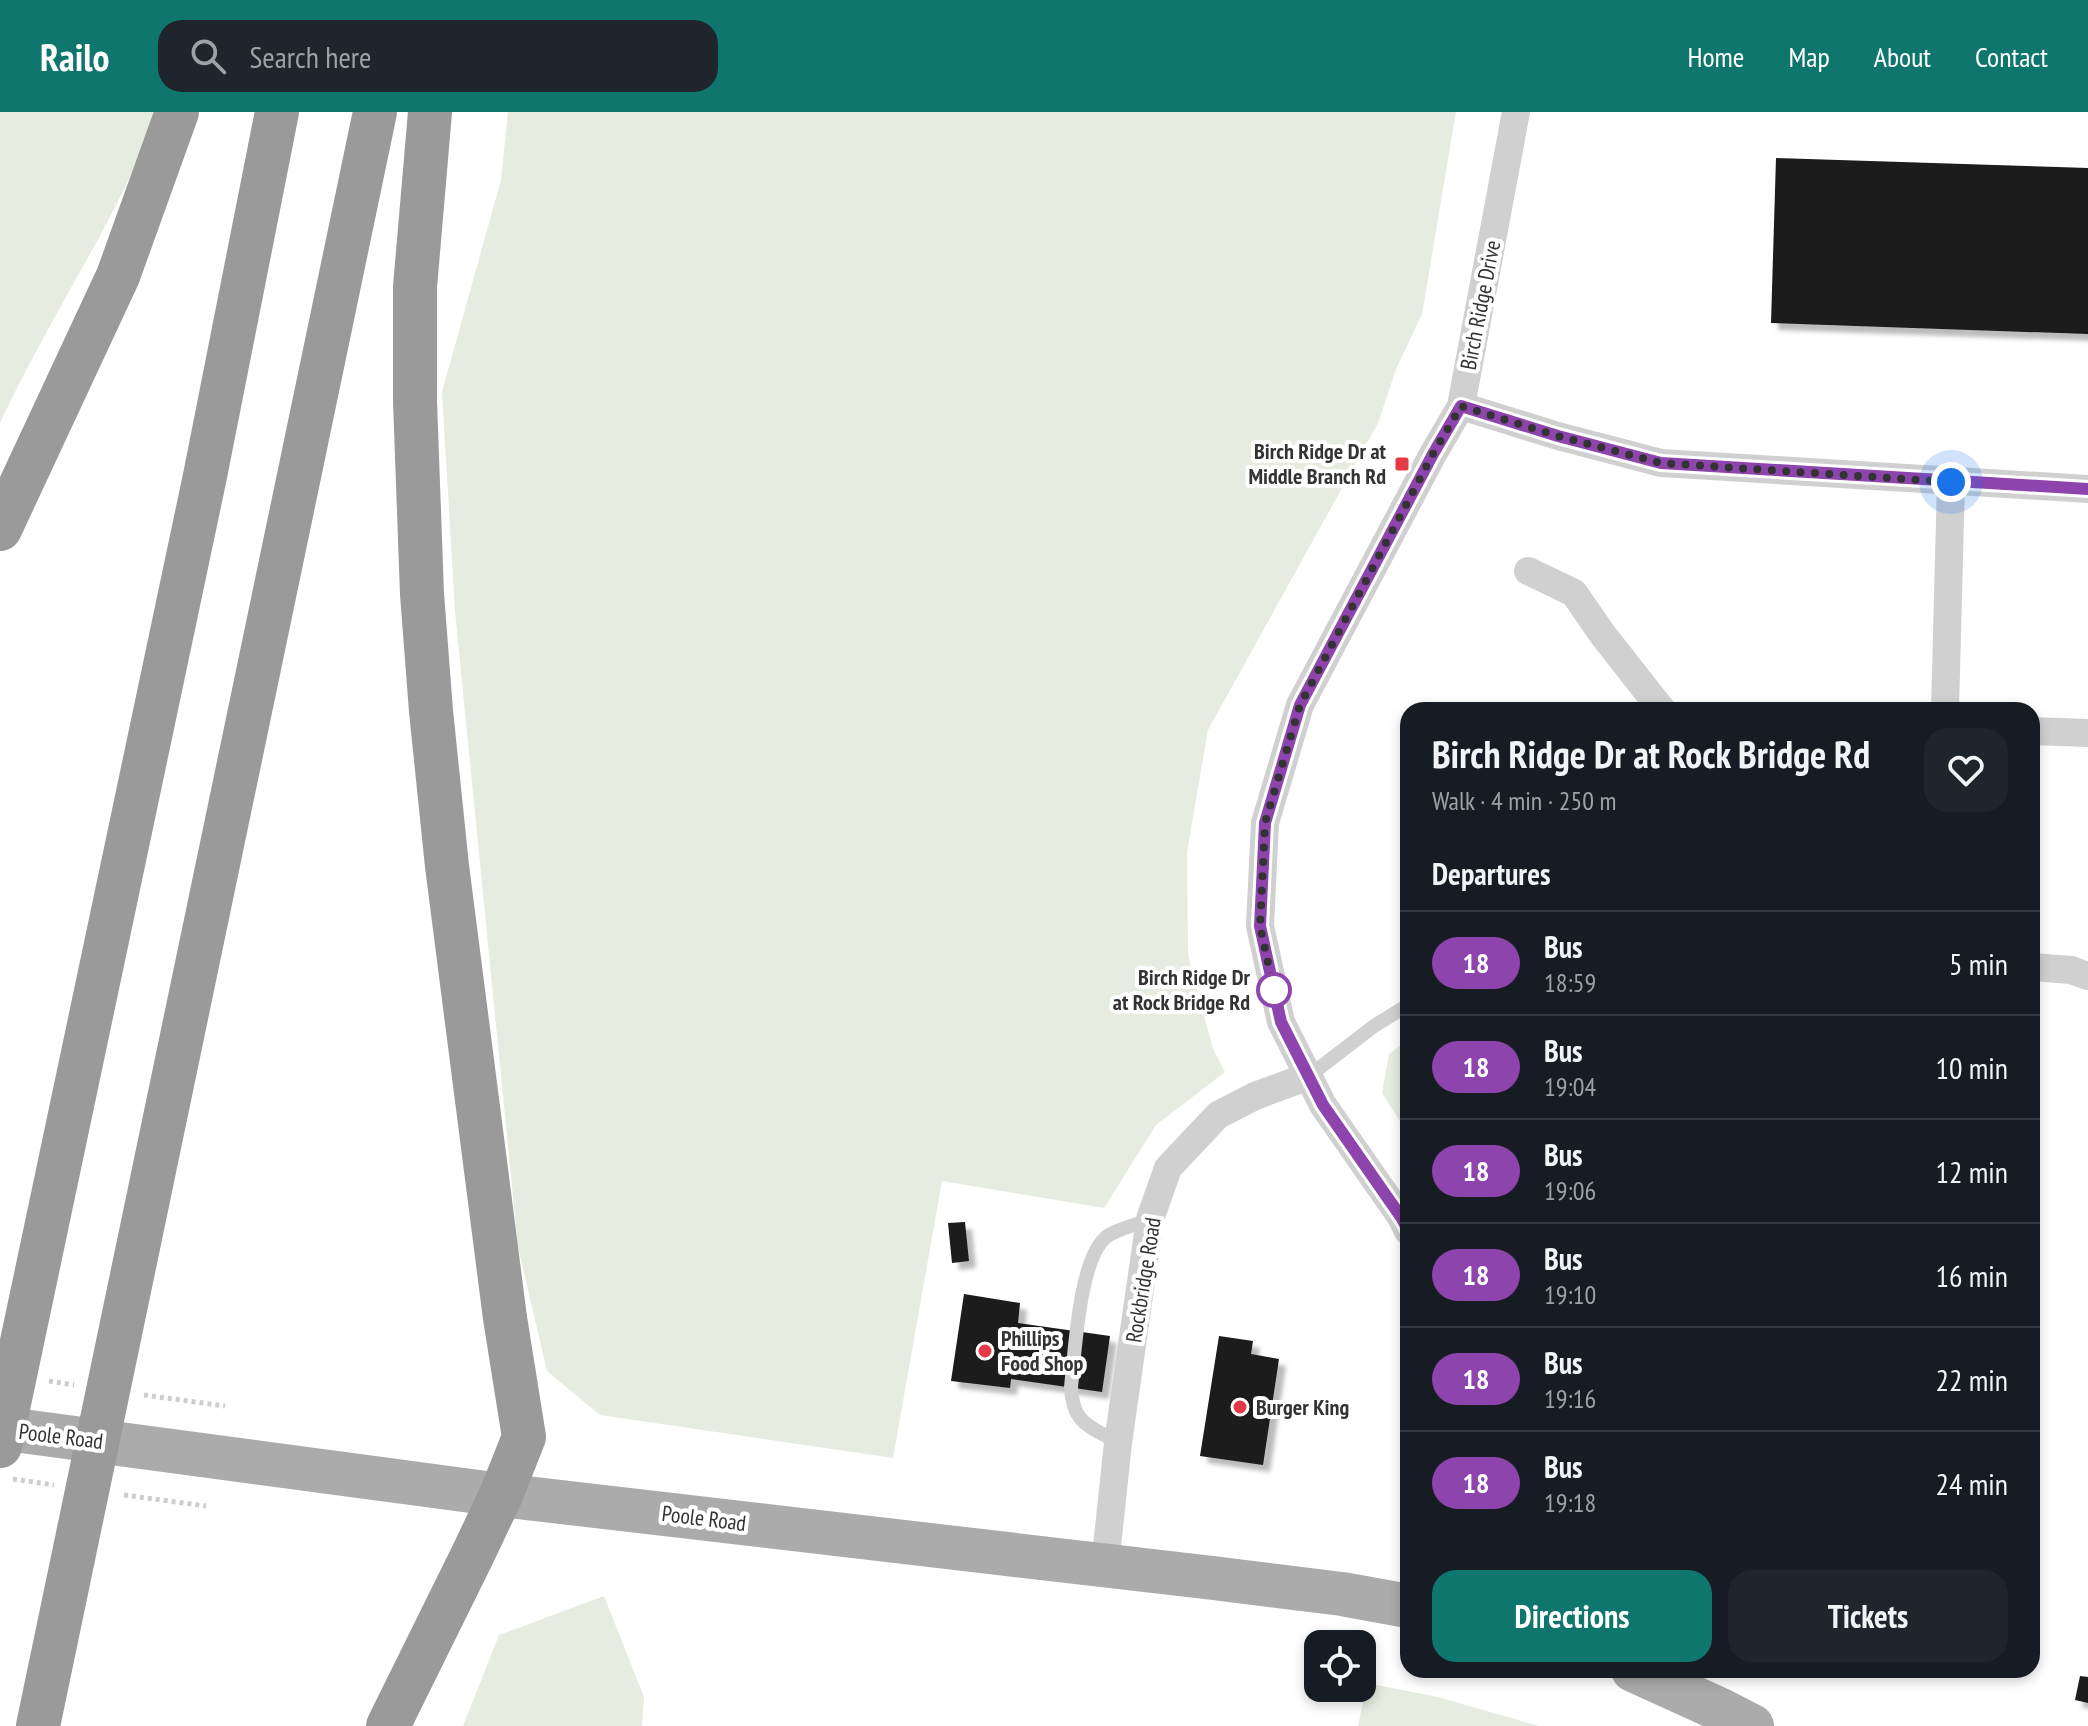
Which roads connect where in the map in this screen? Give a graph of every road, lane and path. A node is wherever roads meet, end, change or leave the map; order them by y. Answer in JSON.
{"nodes":[{"id":1,"x":177,"y":112,"type":"edge"},
{"id":2,"x":277,"y":112,"type":"edge"},
{"id":3,"x":375,"y":112,"type":"edge"},
{"id":4,"x":430,"y":112,"type":"edge"},
{"id":5,"x":1516,"y":112,"type":"edge"},
{"id":6,"x":1461,"y":406,"type":"junction"},
{"id":7,"x":1951,"y":482,"type":"junction"},
{"id":8,"x":2088,"y":489,"type":"edge"},
{"id":9,"x":0,"y":529,"type":"edge"},
{"id":10,"x":1528,"y":571,"type":"dead end"},
{"id":11,"x":1656,"y":702,"type":"edge"},
{"id":12,"x":1945,"y":702,"type":"edge"},
{"id":13,"x":2040,"y":731,"type":"edge"},
{"id":14,"x":2088,"y":733,"type":"edge"},
{"id":15,"x":2040,"y":968,"type":"edge"},
{"id":16,"x":2088,"y":976,"type":"edge"},
{"id":17,"x":1400,"y":1010,"type":"edge"},
{"id":18,"x":1309,"y":1076,"type":"junction"},
{"id":19,"x":1400,"y":1216,"type":"edge"},
{"id":20,"x":1150,"y":1219,"type":"junction"},
{"id":21,"x":0,"y":1428,"type":"edge"},
{"id":22,"x":1118,"y":1443,"type":"junction"},
{"id":23,"x":0,"y":1446,"type":"edge"},
{"id":24,"x":501,"y":1495,"type":"junction"},
{"id":25,"x":1105,"y":1565,"type":"junction"},
{"id":26,"x":1400,"y":1605,"type":"edge"},
{"id":27,"x":1651,"y":1678,"type":"edge"},
{"id":28,"x":38,"y":1726,"type":"edge"},
{"id":29,"x":388,"y":1726,"type":"edge"},
{"id":30,"x":1752,"y":1726,"type":"edge"}],
"edges":[{"from":1,"to":9,"type":"highway"},
{"from":2,"to":23,"type":"highway"},
{"from":3,"to":28,"type":"highway"},
{"from":4,"to":24,"type":"highway"},
{"from":5,"to":6,"type":"street","name":"Birch Ridge Drive"},
{"from":6,"to":7,"type":"street"},
{"from":6,"to":18,"type":"street","name":"Birch Ridge Drive"},
{"from":7,"to":8,"type":"street"},
{"from":7,"to":12,"type":"street"},
{"from":10,"to":11,"type":"street"},
{"from":13,"to":14,"type":"street"},
{"from":15,"to":16,"type":"street"},
{"from":17,"to":18,"type":"lane"},
{"from":18,"to":19,"type":"street","name":"Birch Ridge Drive"},
{"from":18,"to":20,"type":"street","name":"Rockbridge Road"},
{"from":20,"to":22,"type":"street","name":"Rockbridge Road"},
{"from":20,"to":22,"type":"lane"},
{"from":21,"to":24,"type":"main road","name":"Poole Road"},
{"from":22,"to":25,"type":"street","name":"Rockbridge Road"},
{"from":24,"to":25,"type":"main road","name":"Poole Road"},
{"from":24,"to":29,"type":"highway"},
{"from":25,"to":26,"type":"main road","name":"Poole Road"},
{"from":27,"to":30,"type":"main road"}]}
